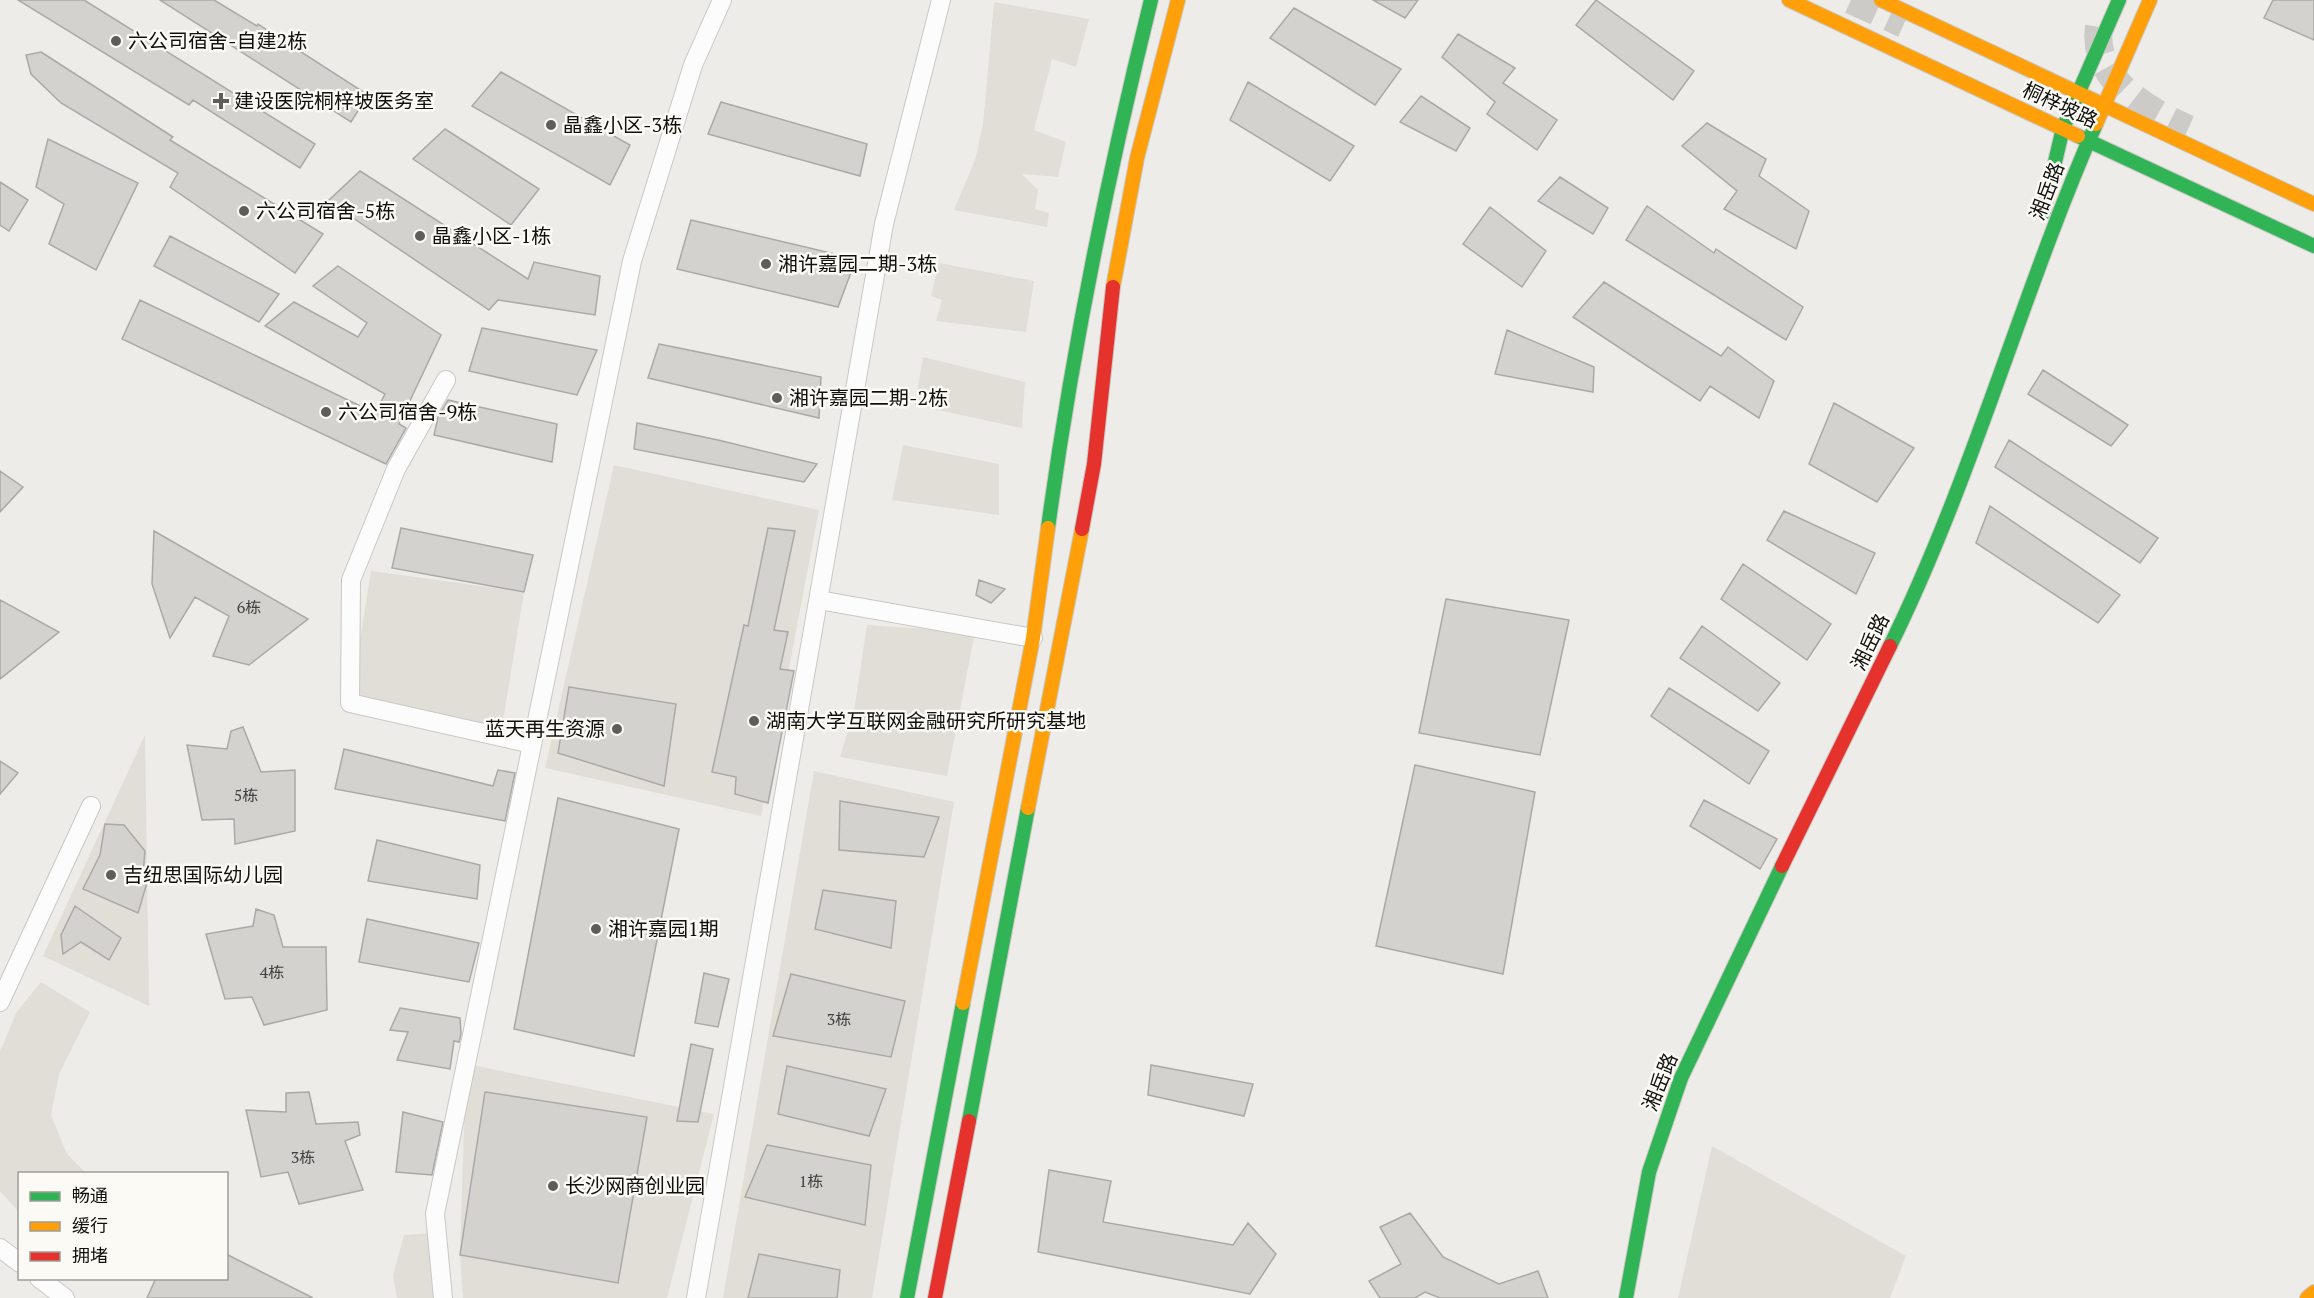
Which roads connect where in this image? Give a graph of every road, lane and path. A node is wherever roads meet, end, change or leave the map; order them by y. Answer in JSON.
{"nodes":[{"id":1,"x":722,"y":0,"type":"edge"},
{"id":2,"x":941,"y":0,"type":"edge"},
{"id":3,"x":1151,"y":0,"type":"edge"},
{"id":4,"x":1178,"y":0,"type":"edge"},
{"id":5,"x":1789,"y":0,"type":"edge"},
{"id":6,"x":1881,"y":0,"type":"edge"},
{"id":7,"x":2119,"y":0,"type":"edge"},
{"id":8,"x":2150,"y":0,"type":"edge"},
{"id":9,"x":2076,"y":94,"type":"junction"},
{"id":10,"x":2104,"y":106,"type":"junction"},
{"id":11,"x":2063,"y":128,"type":"junction"},
{"id":12,"x":2088,"y":140,"type":"junction"},
{"id":13,"x":2314,"y":204,"type":"edge"},
{"id":14,"x":2314,"y":246,"type":"edge"},
{"id":15,"x":446,"y":380,"type":"dead end"},
{"id":16,"x":819,"y":600,"type":"junction"},
{"id":17,"x":1033,"y":638,"type":"junction"},
{"id":18,"x":532,"y":744,"type":"junction"},
{"id":19,"x":91,"y":806,"type":"dead end"},
{"id":20,"x":1738,"y":925,"type":"dead end"},
{"id":21,"x":0,"y":1002,"type":"edge"},
{"id":22,"x":1684,"y":1039,"type":"dead end"},
{"id":23,"x":1662,"y":1088,"type":"dead end"},
{"id":24,"x":1651,"y":1122,"type":"dead end"},
{"id":25,"x":1629,"y":1203,"type":"dead end"},
{"id":26,"x":1621,"y":1247,"type":"dead end"},
{"id":27,"x":0,"y":1248,"type":"edge"},
{"id":28,"x":18,"y":1262,"type":"edge"},
{"id":29,"x":42,"y":1280,"type":"edge"},
{"id":30,"x":2314,"y":1292,"type":"edge"},
{"id":31,"x":65,"y":1298,"type":"edge"},
{"id":32,"x":443,"y":1298,"type":"edge"},
{"id":33,"x":696,"y":1298,"type":"edge"},
{"id":34,"x":907,"y":1298,"type":"edge"},
{"id":35,"x":934,"y":1298,"type":"edge"},
{"id":36,"x":1613,"y":1298,"type":"edge"},
{"id":37,"x":1626,"y":1298,"type":"edge"},
{"id":38,"x":2307,"y":1298,"type":"edge"}],
"edges":[{"from":1,"to":18,"type":"street"},
{"from":2,"to":16,"type":"street"},
{"from":3,"to":17,"type":"main road"},
{"from":4,"to":35,"type":"main road"},
{"from":5,"to":11,"type":"main road","name":"桐梓坡路"},
{"from":6,"to":9,"type":"main road","name":"桐梓坡路"},
{"from":7,"to":9,"type":"main road","name":"湘岳路"},
{"from":8,"to":10,"type":"main road","name":"湘岳路"},
{"from":9,"to":10,"type":"main road","name":"桐梓坡路"},
{"from":9,"to":11,"type":"main road","name":"湘岳路"},
{"from":10,"to":12,"type":"main road","name":"湘岳路"},
{"from":10,"to":13,"type":"main road","name":"桐梓坡路"},
{"from":11,"to":12,"type":"main road","name":"桐梓坡路"},
{"from":11,"to":20,"type":"main road","name":"湘岳路"},
{"from":12,"to":14,"type":"main road","name":"桐梓坡路"},
{"from":12,"to":37,"type":"main road","name":"湘岳路"},
{"from":15,"to":18,"type":"street"},
{"from":16,"to":17,"type":"street"},
{"from":16,"to":33,"type":"street"},
{"from":17,"to":34,"type":"main road"},
{"from":18,"to":32,"type":"street"},
{"from":19,"to":21,"type":"street"},
{"from":22,"to":23,"type":"main road","name":"湘岳路"},
{"from":24,"to":25,"type":"main road","name":"湘岳路"},
{"from":26,"to":36,"type":"main road"},
{"from":27,"to":28,"type":"street"},
{"from":29,"to":31,"type":"street"},
{"from":30,"to":38,"type":"main road"}]}
